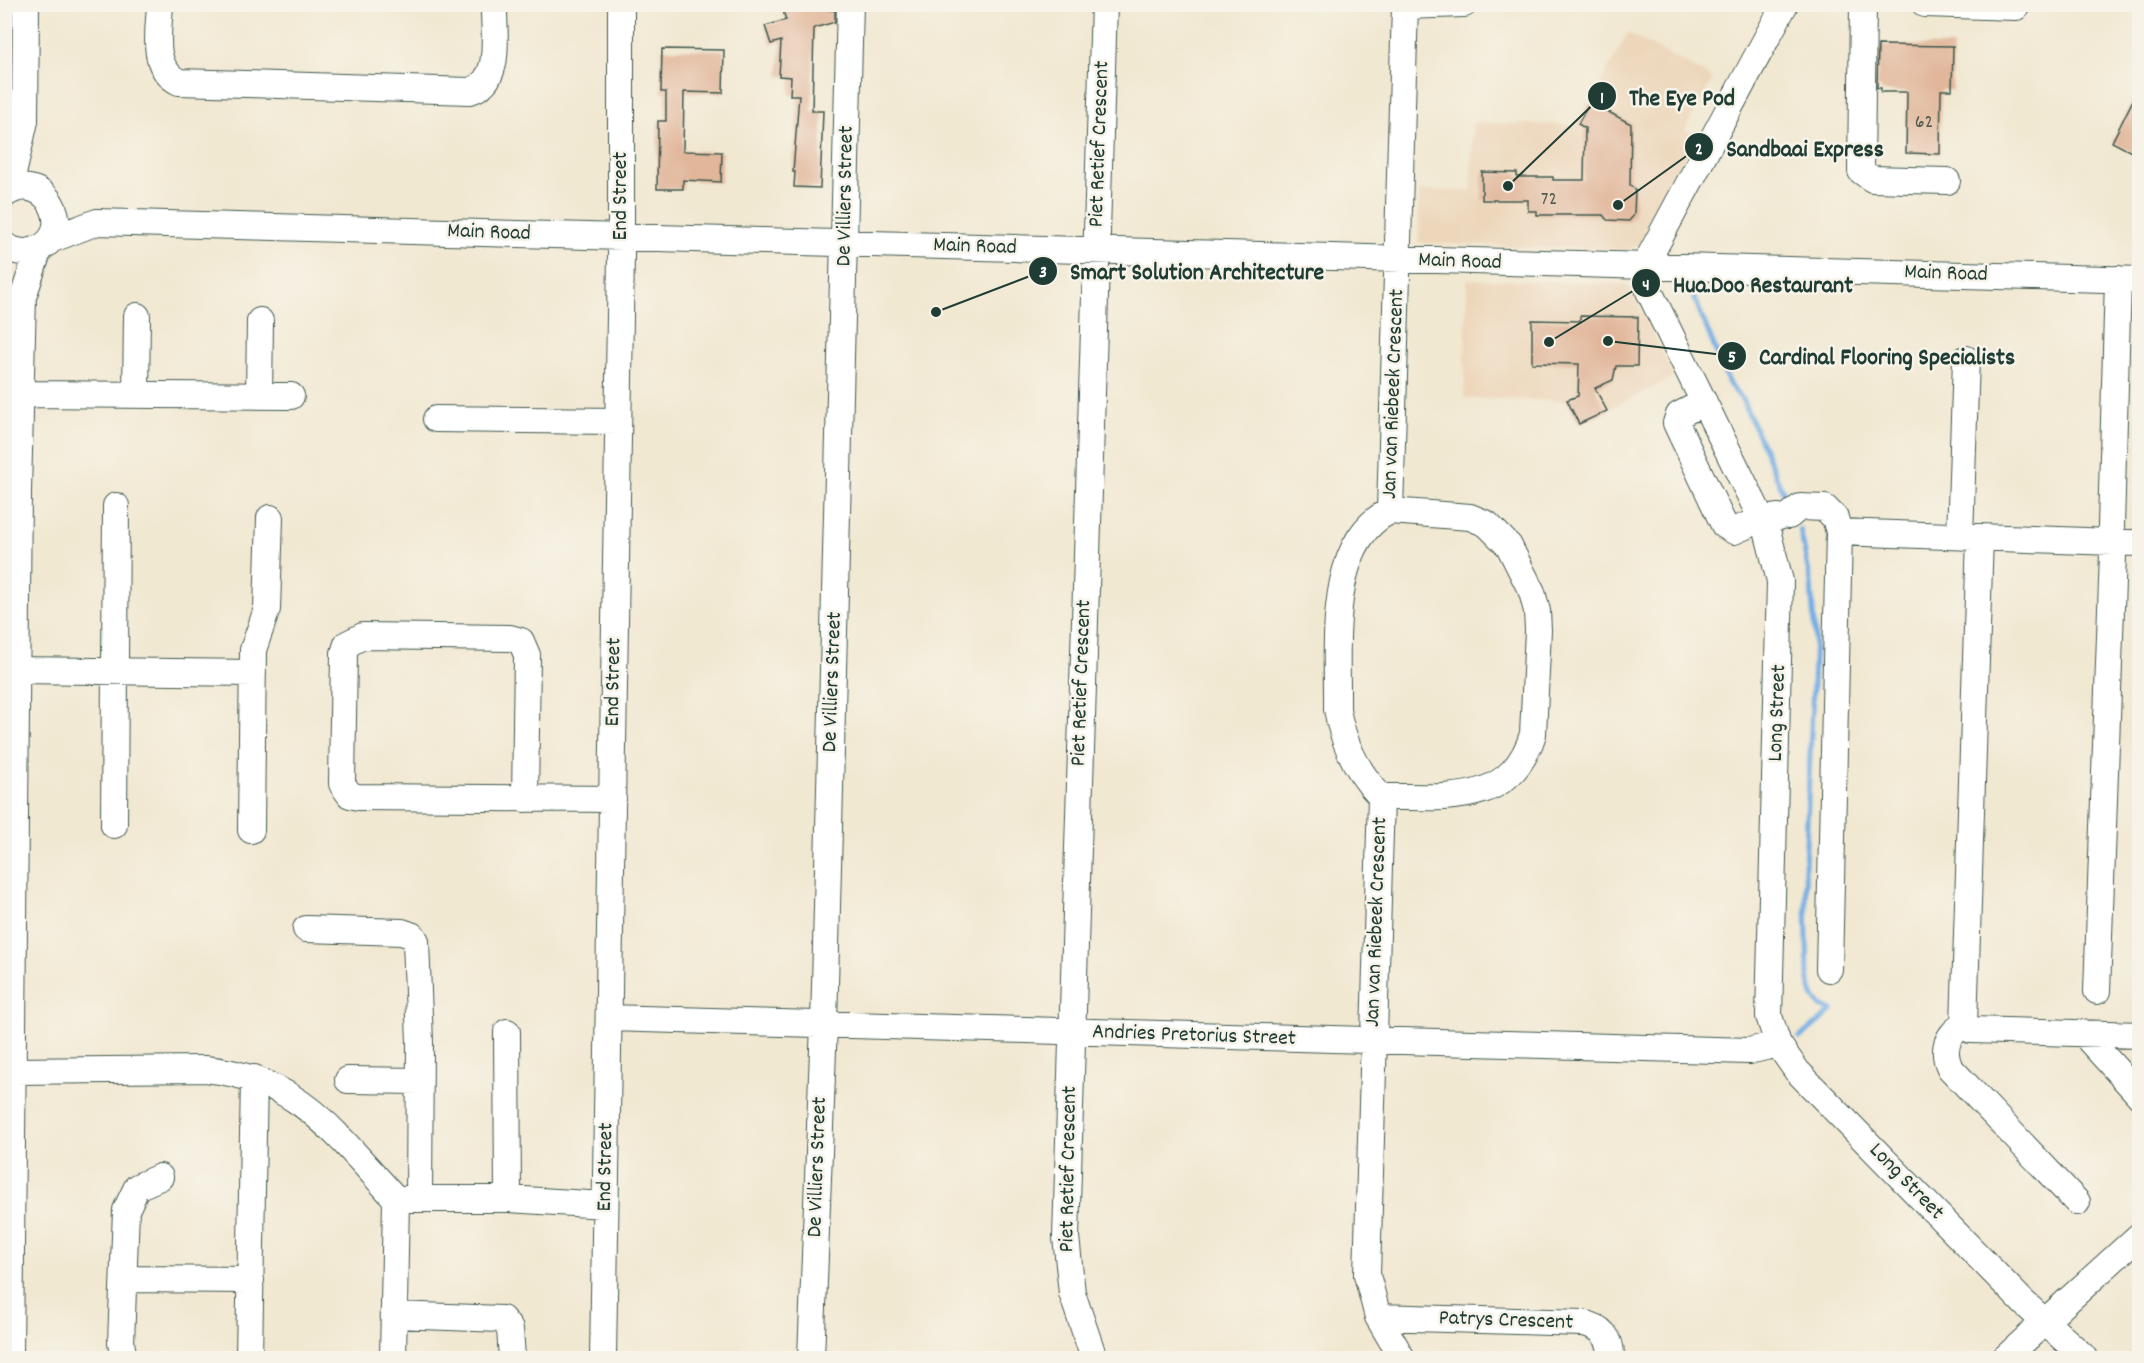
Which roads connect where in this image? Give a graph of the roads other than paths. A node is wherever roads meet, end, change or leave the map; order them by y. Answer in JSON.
{"nodes":[{"id":1,"x":26,"y":4,"type":"edge"},
{"id":2,"x":160,"y":4,"type":"edge"},
{"id":3,"x":494,"y":4,"type":"edge"},
{"id":4,"x":621,"y":4,"type":"edge"},
{"id":5,"x":850,"y":4,"type":"edge"},
{"id":6,"x":1104,"y":4,"type":"edge"},
{"id":7,"x":1464,"y":4,"type":"edge"},
{"id":8,"x":1785,"y":4,"type":"edge"},
{"id":9,"x":1863,"y":4,"type":"edge"},
{"id":10,"x":1925,"y":4,"type":"edge"},
{"id":11,"x":1404,"y":5,"type":"edge"},
{"id":12,"x":2016,"y":7,"type":"dead end"},
{"id":13,"x":25,"y":121,"type":"junction"},
{"id":14,"x":1947,"y":181,"type":"dead end"},
{"id":15,"x":7,"y":193,"type":"edge"},
{"id":16,"x":48,"y":199,"type":"junction"},
{"id":17,"x":97,"y":222,"type":"junction"},
{"id":18,"x":620,"y":236,"type":"junction"},
{"id":19,"x":845,"y":243,"type":"junction"},
{"id":20,"x":45,"y":244,"type":"junction"},
{"id":21,"x":5,"y":246,"type":"edge"},
{"id":22,"x":1096,"y":251,"type":"junction"},
{"id":23,"x":1398,"y":260,"type":"junction"},
{"id":24,"x":1644,"y":267,"type":"junction"},
{"id":25,"x":2129,"y":280,"type":"edge"},
{"id":26,"x":23,"y":297,"type":"junction"},
{"id":27,"x":137,"y":316,"type":"dead end"},
{"id":28,"x":260,"y":321,"type":"dead end"},
{"id":29,"x":1966,"y":359,"type":"dead end"},
{"id":30,"x":21,"y":394,"type":"junction"},
{"id":31,"x":136,"y":395,"type":"junction"},
{"id":32,"x":259,"y":396,"type":"junction"},
{"id":33,"x":291,"y":396,"type":"dead end"},
{"id":34,"x":1704,"y":402,"type":"junction"},
{"id":35,"x":436,"y":419,"type":"dead end"},
{"id":36,"x":618,"y":421,"type":"junction"},
{"id":37,"x":11,"y":491,"type":"edge"},
{"id":38,"x":116,"y":506,"type":"dead end"},
{"id":39,"x":1390,"y":511,"type":"junction"},
{"id":40,"x":270,"y":518,"type":"dead end"},
{"id":41,"x":1761,"y":519,"type":"junction"},
{"id":42,"x":1838,"y":528,"type":"junction"},
{"id":43,"x":1970,"y":536,"type":"junction"},
{"id":44,"x":2112,"y":542,"type":"junction"},
{"id":45,"x":2139,"y":543,"type":"edge"},
{"id":46,"x":17,"y":670,"type":"junction"},
{"id":47,"x":115,"y":671,"type":"junction"},
{"id":48,"x":253,"y":673,"type":"junction"},
{"id":49,"x":1381,"y":797,"type":"junction"},
{"id":50,"x":525,"y":799,"type":"junction"},
{"id":51,"x":613,"y":800,"type":"junction"},
{"id":52,"x":114,"y":825,"type":"dead end"},
{"id":53,"x":251,"y":830,"type":"dead end"},
{"id":54,"x":306,"y":929,"type":"dead end"},
{"id":55,"x":1829,"y":969,"type":"dead end"},
{"id":56,"x":2097,"y":991,"type":"dead end"},
{"id":57,"x":609,"y":1018,"type":"junction"},
{"id":58,"x":824,"y":1024,"type":"junction"},
{"id":59,"x":1964,"y":1025,"type":"junction"},
{"id":60,"x":507,"y":1032,"type":"dead end"},
{"id":61,"x":1072,"y":1032,"type":"junction"},
{"id":62,"x":2083,"y":1033,"type":"junction"},
{"id":63,"x":2139,"y":1035,"type":"edge"},
{"id":64,"x":1373,"y":1041,"type":"junction"},
{"id":65,"x":1778,"y":1044,"type":"junction"},
{"id":66,"x":13,"y":1071,"type":"junction"},
{"id":67,"x":254,"y":1078,"type":"junction"},
{"id":68,"x":348,"y":1080,"type":"dead end"},
{"id":69,"x":419,"y":1081,"type":"junction"},
{"id":70,"x":2139,"y":1096,"type":"edge"},
{"id":71,"x":160,"y":1177,"type":"dead end"},
{"id":72,"x":408,"y":1199,"type":"junction"},
{"id":73,"x":508,"y":1199,"type":"junction"},
{"id":74,"x":2077,"y":1202,"type":"dead end"},
{"id":75,"x":605,"y":1205,"type":"junction"},
{"id":76,"x":2139,"y":1235,"type":"edge"},
{"id":77,"x":124,"y":1279,"type":"junction"},
{"id":78,"x":251,"y":1280,"type":"junction"},
{"id":79,"x":394,"y":1315,"type":"junction"},
{"id":80,"x":1378,"y":1317,"type":"junction"},
{"id":81,"x":2045,"y":1322,"type":"junction"},
{"id":82,"x":8,"y":1331,"type":"edge"},
{"id":83,"x":2073,"y":1354,"type":"edge"},
{"id":84,"x":10,"y":1359,"type":"edge"},
{"id":85,"x":124,"y":1359,"type":"edge"},
{"id":86,"x":249,"y":1359,"type":"edge"},
{"id":87,"x":393,"y":1359,"type":"edge"},
{"id":88,"x":512,"y":1359,"type":"edge"},
{"id":89,"x":603,"y":1359,"type":"edge"},
{"id":90,"x":811,"y":1359,"type":"edge"},
{"id":91,"x":1094,"y":1359,"type":"edge"},
{"id":92,"x":1402,"y":1359,"type":"edge"},
{"id":93,"x":1611,"y":1359,"type":"edge"},
{"id":94,"x":2005,"y":1359,"type":"edge"}],
"edges":[{"from":1,"to":13,"type":"street"},
{"from":2,"to":3,"type":"street"},
{"from":4,"to":18,"type":"street","name":"End Street"},
{"from":5,"to":19,"type":"street","name":"De Villiers Street"},
{"from":6,"to":22,"type":"street","name":"Piet Retief Crescent"},
{"from":7,"to":11,"type":"street"},
{"from":8,"to":24,"type":"street"},
{"from":9,"to":14,"type":"street"},
{"from":10,"to":12,"type":"street"},
{"from":11,"to":23,"type":"street","name":"Jan van Riebeek Crescent"},
{"from":13,"to":15,"type":"street"},
{"from":13,"to":16,"type":"street"},
{"from":15,"to":16,"type":"street","name":"Main Road"},
{"from":16,"to":17,"type":"street","name":"Main Road"},
{"from":16,"to":20,"type":"street"},
{"from":17,"to":18,"type":"street","name":"Main Road"},
{"from":17,"to":20,"type":"street","name":"Main Road"},
{"from":18,"to":19,"type":"street","name":"Main Road"},
{"from":18,"to":36,"type":"street","name":"End Street"},
{"from":19,"to":22,"type":"street","name":"Main Road"},
{"from":19,"to":58,"type":"street","name":"De Villiers Street"},
{"from":20,"to":21,"type":"street"},
{"from":20,"to":26,"type":"street"},
{"from":21,"to":26,"type":"street"},
{"from":22,"to":23,"type":"street","name":"Main Road"},
{"from":22,"to":61,"type":"street","name":"Piet Retief Crescent"},
{"from":23,"to":24,"type":"street","name":"Main Road"},
{"from":23,"to":39,"type":"street","name":"Jan van Riebeek Crescent"},
{"from":24,"to":25,"type":"street","name":"Main Road"},
{"from":24,"to":34,"type":"street","name":"Long Street"},
{"from":25,"to":44,"type":"street"},
{"from":26,"to":30,"type":"street"},
{"from":27,"to":31,"type":"street"},
{"from":28,"to":32,"type":"street"},
{"from":29,"to":43,"type":"street"},
{"from":30,"to":31,"type":"street"},
{"from":30,"to":37,"type":"street"},
{"from":31,"to":32,"type":"street"},
{"from":32,"to":33,"type":"street"},
{"from":34,"to":41,"type":"street","name":"Long Street"},
{"from":34,"to":41,"type":"street"},
{"from":35,"to":36,"type":"street"},
{"from":36,"to":51,"type":"street","name":"End Street"},
{"from":37,"to":46,"type":"street"},
{"from":38,"to":47,"type":"street"},
{"from":39,"to":49,"type":"street","name":"Jan van Riebeek Crescent"},
{"from":39,"to":49,"type":"street"},
{"from":40,"to":48,"type":"street"},
{"from":41,"to":42,"type":"street"},
{"from":41,"to":65,"type":"street","name":"Long Street"},
{"from":42,"to":43,"type":"street"},
{"from":42,"to":55,"type":"street"},
{"from":43,"to":44,"type":"street"},
{"from":43,"to":59,"type":"street"},
{"from":44,"to":45,"type":"street"},
{"from":44,"to":56,"type":"street"},
{"from":46,"to":47,"type":"street"},
{"from":46,"to":66,"type":"street"},
{"from":47,"to":48,"type":"street"},
{"from":47,"to":52,"type":"street"},
{"from":48,"to":53,"type":"street"},
{"from":49,"to":64,"type":"street","name":"Jan van Riebeek Crescent"},
{"from":50,"to":50,"type":"street"},
{"from":50,"to":51,"type":"street"},
{"from":51,"to":57,"type":"street","name":"End Street"},
{"from":54,"to":69,"type":"street"},
{"from":57,"to":58,"type":"street","name":"Andries Pretorius Street"},
{"from":57,"to":75,"type":"street","name":"End Street"},
{"from":58,"to":61,"type":"street","name":"Andries Pretorius Street"},
{"from":58,"to":90,"type":"street","name":"De Villiers Street"},
{"from":59,"to":62,"type":"street"},
{"from":59,"to":74,"type":"street"},
{"from":60,"to":73,"type":"street"},
{"from":61,"to":64,"type":"street","name":"Andries Pretorius Street"},
{"from":61,"to":91,"type":"street","name":"Piet Retief Crescent"},
{"from":62,"to":63,"type":"street"},
{"from":62,"to":70,"type":"street"},
{"from":64,"to":65,"type":"street","name":"Andries Pretorius Street"},
{"from":64,"to":80,"type":"street","name":"Jan van Riebeek Crescent"},
{"from":65,"to":81,"type":"street","name":"Long Street"},
{"from":66,"to":67,"type":"street"},
{"from":66,"to":82,"type":"street"},
{"from":67,"to":72,"type":"street"},
{"from":67,"to":78,"type":"street"},
{"from":68,"to":69,"type":"street"},
{"from":69,"to":72,"type":"street"},
{"from":71,"to":77,"type":"street"},
{"from":72,"to":73,"type":"street"},
{"from":72,"to":79,"type":"street"},
{"from":73,"to":75,"type":"street"},
{"from":75,"to":89,"type":"street","name":"End Street"},
{"from":76,"to":81,"type":"street"},
{"from":77,"to":78,"type":"street"},
{"from":77,"to":85,"type":"street"},
{"from":78,"to":86,"type":"street"},
{"from":79,"to":87,"type":"street"},
{"from":79,"to":88,"type":"street"},
{"from":80,"to":92,"type":"street","name":"Jan van Riebeek Crescent"},
{"from":80,"to":93,"type":"street","name":"Patrys Crescent"},
{"from":81,"to":83,"type":"street","name":"Long Street"},
{"from":81,"to":94,"type":"street"},
{"from":82,"to":84,"type":"street"}]}
